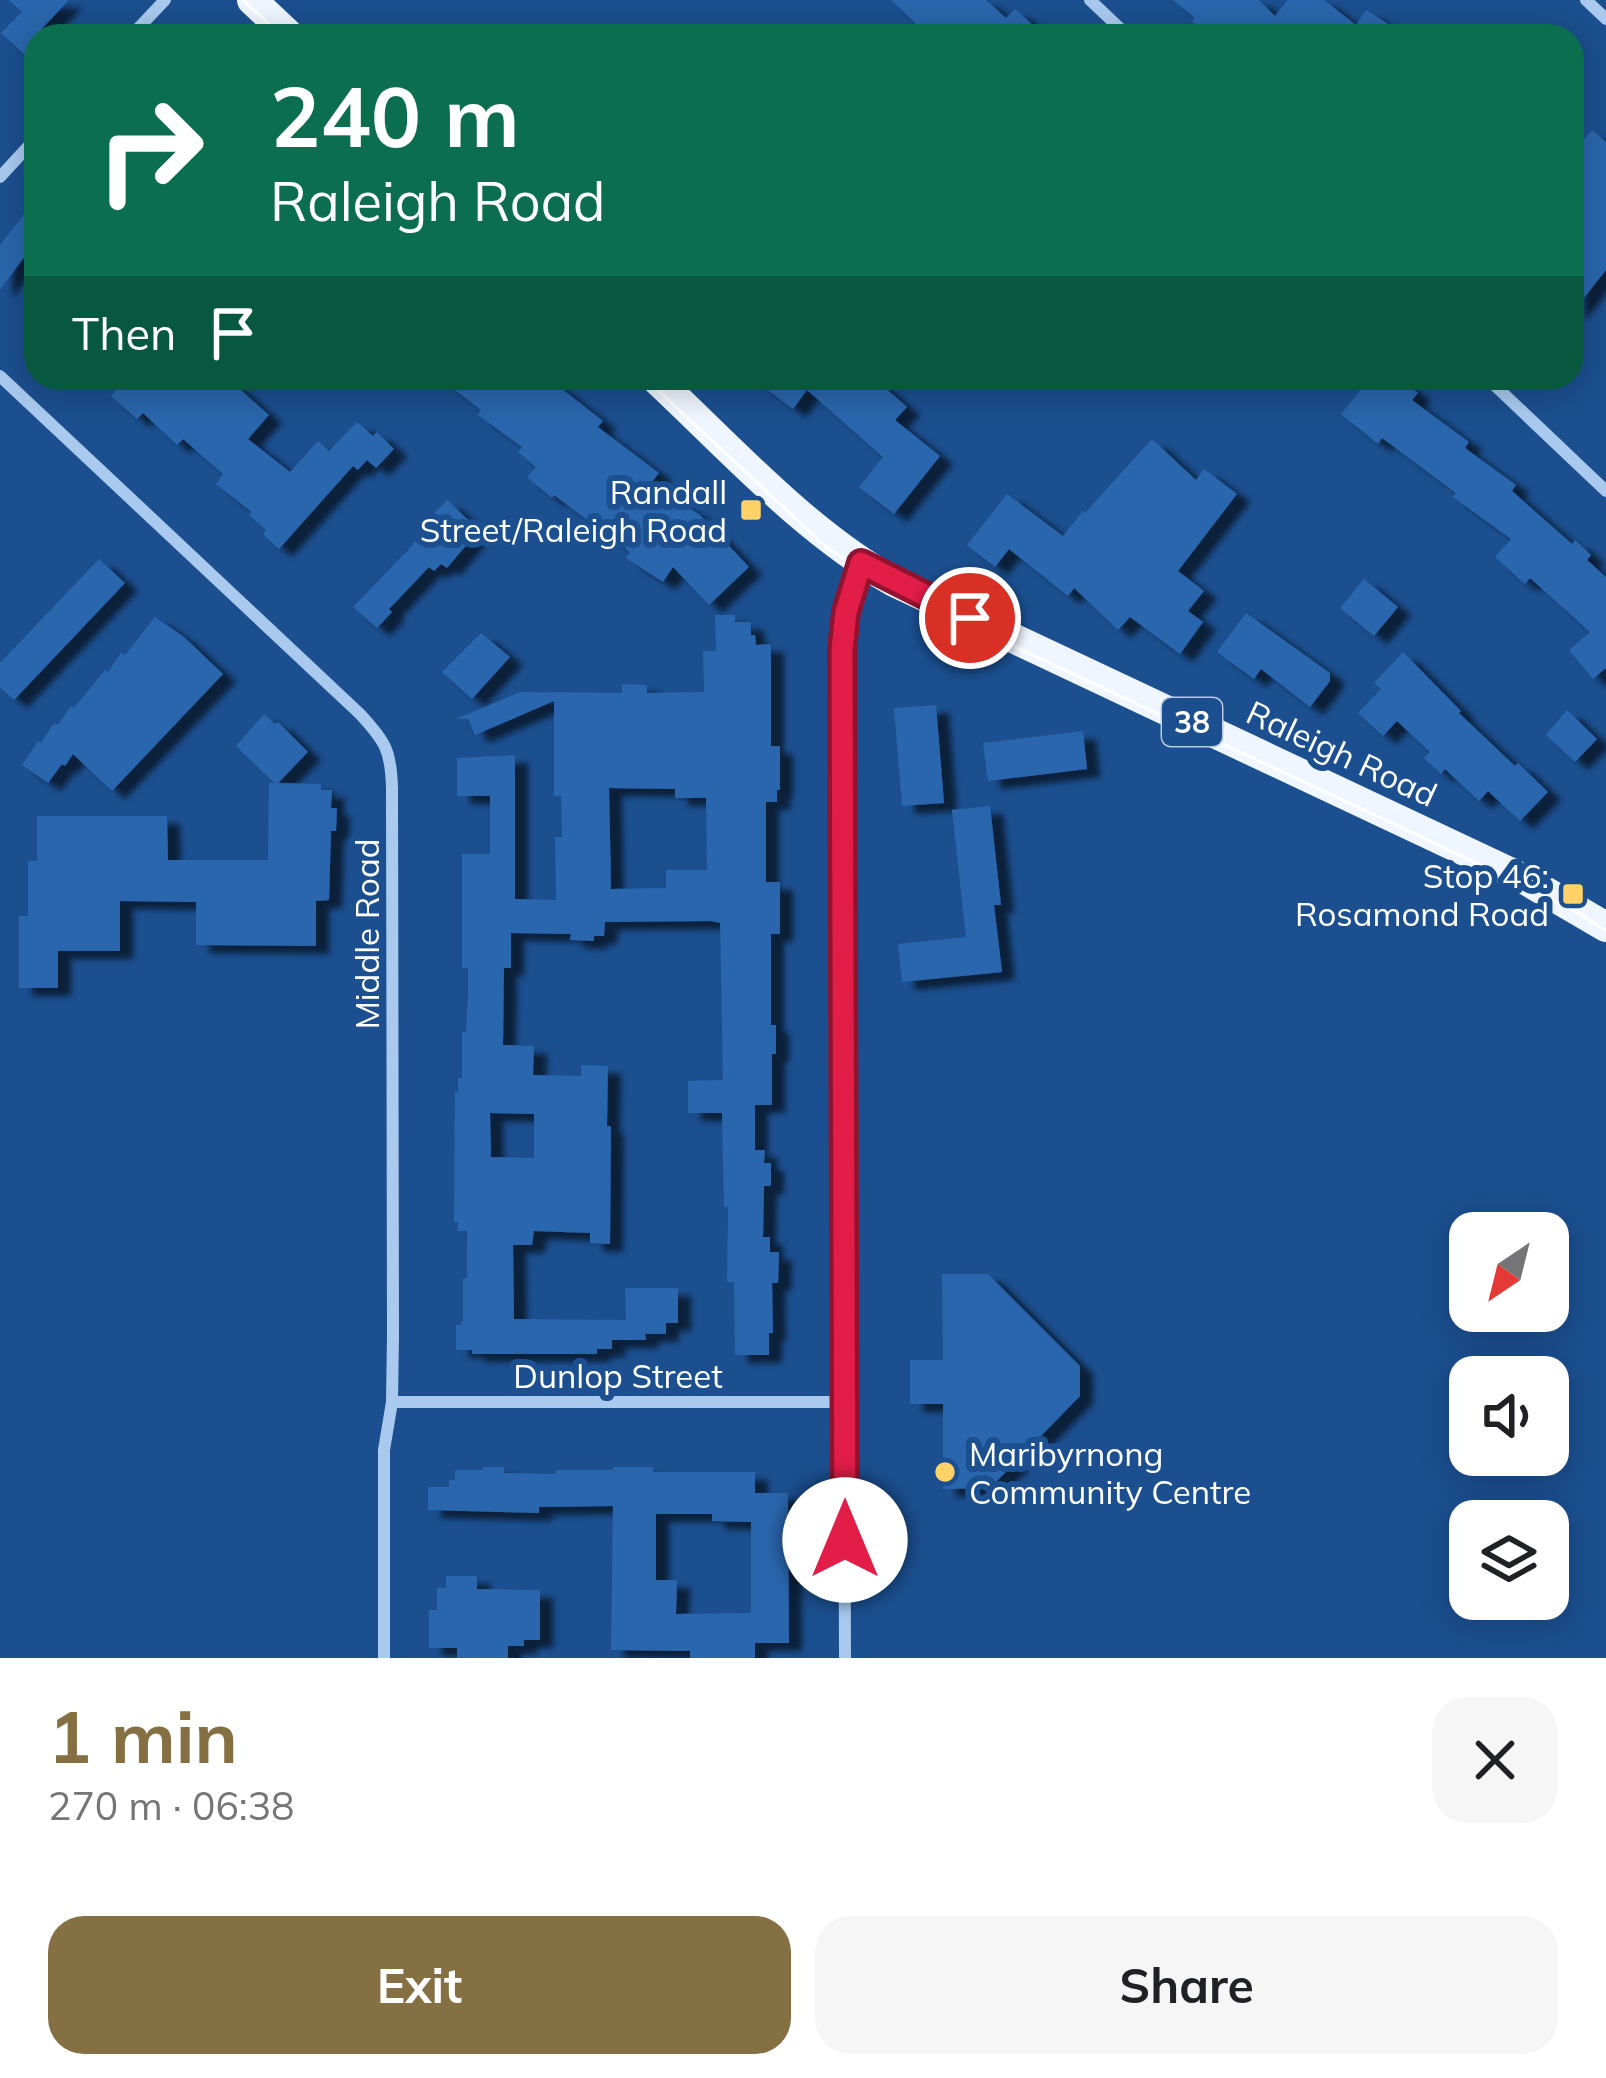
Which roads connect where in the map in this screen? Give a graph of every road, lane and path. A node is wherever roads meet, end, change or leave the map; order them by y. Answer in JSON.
{"nodes":[{"id":1,"x":165,"y":0,"type":"edge"},
{"id":2,"x":252,"y":0,"type":"edge"},
{"id":3,"x":1090,"y":0,"type":"edge"},
{"id":4,"x":1586,"y":0,"type":"edge"},
{"id":5,"x":1606,"y":19,"type":"edge"},
{"id":6,"x":142,"y":24,"type":"edge"},
{"id":7,"x":277,"y":24,"type":"edge"},
{"id":8,"x":1115,"y":24,"type":"edge"},
{"id":9,"x":24,"y":151,"type":"edge"},
{"id":10,"x":0,"y":177,"type":"edge"},
{"id":11,"x":0,"y":376,"type":"edge"},
{"id":12,"x":668,"y":390,"type":"edge"},
{"id":13,"x":1500,"y":390,"type":"edge"},
{"id":14,"x":1606,"y":491,"type":"edge"},
{"id":15,"x":861,"y":563,"type":"junction"},
{"id":16,"x":1524,"y":879,"type":"junction"},
{"id":17,"x":1606,"y":907,"type":"edge"},
{"id":18,"x":1606,"y":927,"type":"edge"},
{"id":19,"x":392,"y":1402,"type":"junction"},
{"id":20,"x":845,"y":1402,"type":"junction"},
{"id":21,"x":384,"y":1658,"type":"edge"},
{"id":22,"x":844,"y":1658,"type":"edge"}],
"edges":[{"from":1,"to":6,"type":"street"},
{"from":2,"to":7,"type":"main road"},
{"from":3,"to":8,"type":"street"},
{"from":4,"to":5,"type":"street"},
{"from":9,"to":10,"type":"street"},
{"from":11,"to":19,"type":"street","name":"Middle Road"},
{"from":12,"to":15,"type":"main road","name":"Raleigh Road","number":"38"},
{"from":13,"to":14,"type":"street"},
{"from":15,"to":16,"type":"main road","name":"Raleigh Road","number":"38"},
{"from":15,"to":20,"type":"street"},
{"from":16,"to":17,"type":"main road","name":"Raleigh Road","number":"38"},
{"from":16,"to":18,"type":"main road","name":"Raleigh Road","number":"38"},
{"from":19,"to":20,"type":"street","name":"Dunlop Street"},
{"from":19,"to":21,"type":"street","name":"Middle Road"},
{"from":20,"to":22,"type":"street"}]}
